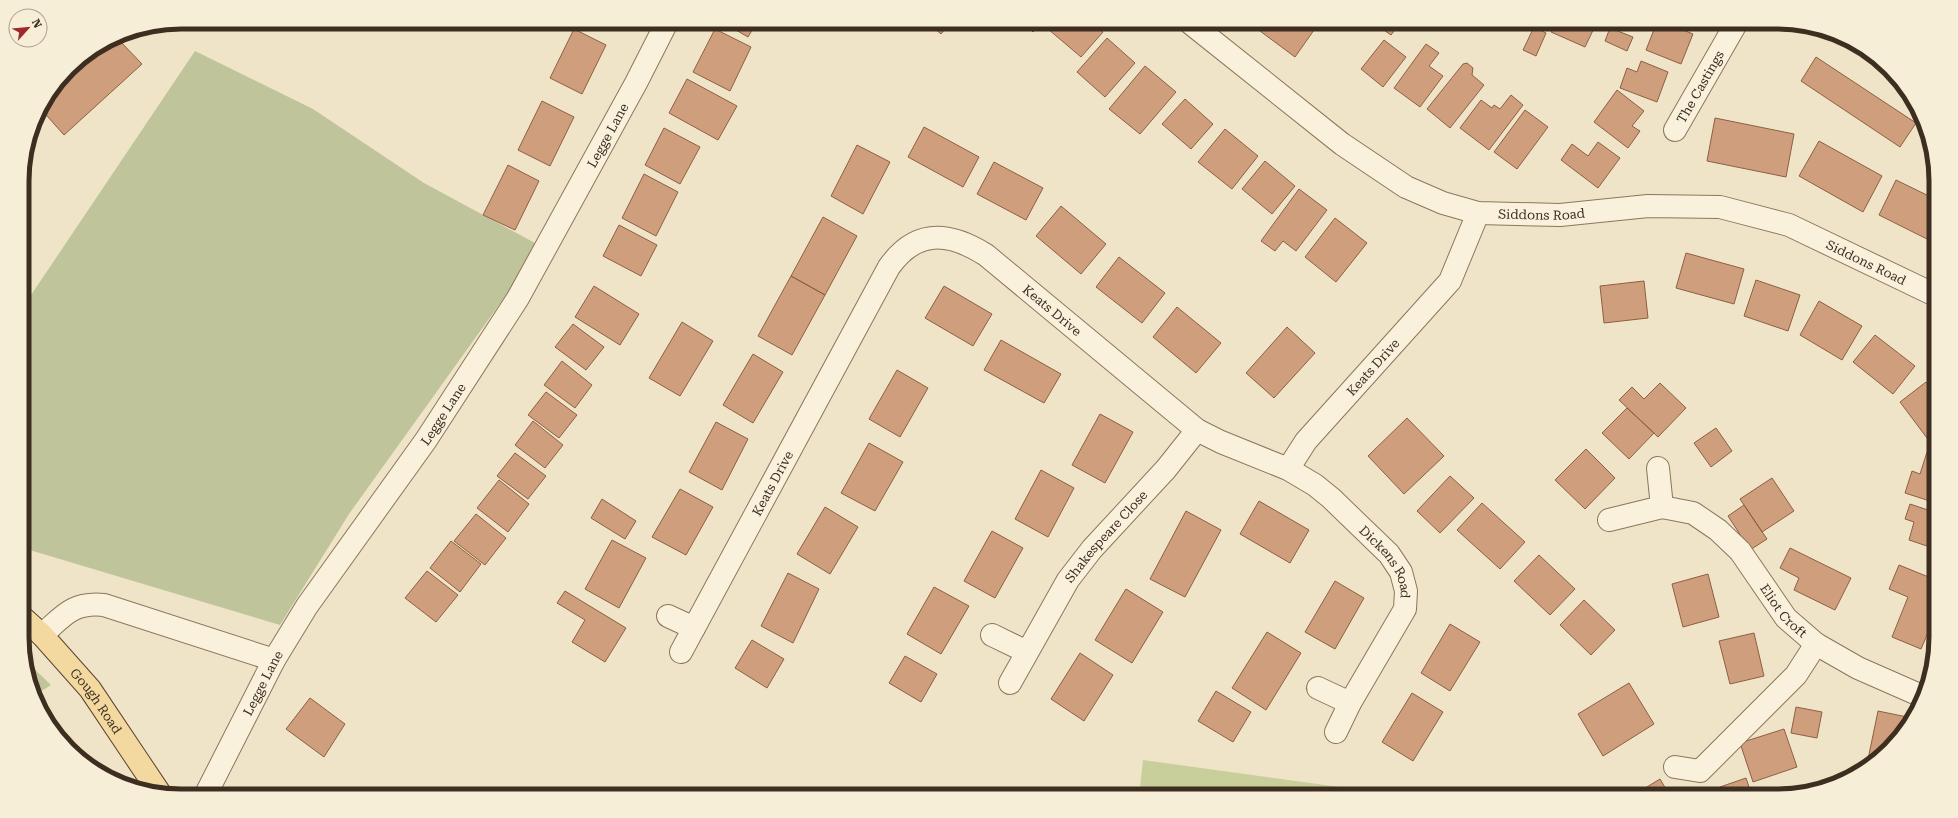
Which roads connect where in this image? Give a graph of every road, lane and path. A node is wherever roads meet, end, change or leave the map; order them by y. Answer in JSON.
{"nodes":[{"id":1,"x":663,"y":29,"type":"edge"},
{"id":2,"x":1198,"y":29,"type":"edge"},
{"id":3,"x":1733,"y":29,"type":"edge"},
{"id":4,"x":1675,"y":130,"type":"dead end"},
{"id":5,"x":1478,"y":213,"type":"junction"},
{"id":6,"x":1929,"y":292,"type":"edge"},
{"id":7,"x":1198,"y":430,"type":"junction"},
{"id":8,"x":1658,"y":468,"type":"dead end"},
{"id":9,"x":1288,"y":469,"type":"junction"},
{"id":10,"x":1662,"y":507,"type":"junction"},
{"id":11,"x":1608,"y":520,"type":"dead end"},
{"id":12,"x":668,"y":616,"type":"dead end"},
{"id":13,"x":29,"y":623,"type":"edge"},
{"id":14,"x":694,"y":628,"type":"junction"},
{"id":15,"x":42,"y":635,"type":"junction"},
{"id":16,"x":992,"y":635,"type":"dead end"},
{"id":17,"x":1816,"y":644,"type":"junction"},
{"id":18,"x":681,"y":652,"type":"dead end"},
{"id":19,"x":1027,"y":652,"type":"junction"},
{"id":20,"x":274,"y":660,"type":"junction"},
{"id":21,"x":1010,"y":683,"type":"dead end"},
{"id":22,"x":1318,"y":688,"type":"dead end"},
{"id":23,"x":1918,"y":693,"type":"edge"},
{"id":24,"x":1350,"y":703,"type":"junction"},
{"id":25,"x":1336,"y":732,"type":"dead end"},
{"id":26,"x":1675,"y":767,"type":"dead end"},
{"id":27,"x":156,"y":787,"type":"edge"},
{"id":28,"x":209,"y":789,"type":"edge"}],
"edges":[{"from":1,"to":20,"type":"street","name":"Legge Lane"},
{"from":2,"to":5,"type":"street","name":"Siddons Road"},
{"from":3,"to":4,"type":"street","name":"The Castings"},
{"from":5,"to":6,"type":"street","name":"Siddons Road"},
{"from":5,"to":9,"type":"street","name":"Keats Drive"},
{"from":7,"to":9,"type":"street","name":"Keats Drive"},
{"from":7,"to":14,"type":"street","name":"Keats Drive"},
{"from":7,"to":19,"type":"street","name":"Shakespeare Close"},
{"from":8,"to":10,"type":"street"},
{"from":9,"to":24,"type":"street","name":"Dickens Road"},
{"from":10,"to":11,"type":"street","name":"Eliot Croft"},
{"from":10,"to":17,"type":"street","name":"Eliot Croft"},
{"from":12,"to":14,"type":"street"},
{"from":13,"to":15,"type":"main road","name":"Gough Road"},
{"from":14,"to":18,"type":"street","name":"Keats Drive"},
{"from":15,"to":20,"type":"street"},
{"from":15,"to":27,"type":"main road","name":"Gough Road"},
{"from":16,"to":19,"type":"street"},
{"from":17,"to":23,"type":"street","name":"Eliot Croft"},
{"from":17,"to":26,"type":"street"},
{"from":19,"to":21,"type":"street","name":"Shakespeare Close"},
{"from":20,"to":28,"type":"street","name":"Legge Lane"},
{"from":22,"to":24,"type":"street"},
{"from":24,"to":25,"type":"street","name":"Dickens Road"}]}
